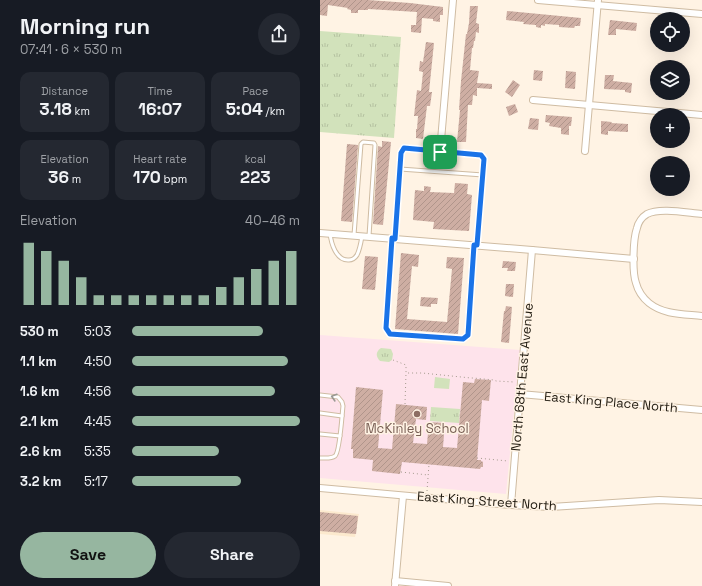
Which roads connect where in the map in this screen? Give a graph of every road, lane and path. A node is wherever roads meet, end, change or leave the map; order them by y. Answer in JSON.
{"nodes":[{"id":1,"x":453,"y":0,"type":"edge"},
{"id":2,"x":538,"y":0,"type":"edge"},
{"id":3,"x":598,"y":2,"type":"edge"},
{"id":4,"x":702,"y":14,"type":"edge"},
{"id":5,"x":533,"y":100,"type":"dead end"},
{"id":6,"x":589,"y":105,"type":"junction"},
{"id":7,"x":702,"y":115,"type":"edge"},
{"id":8,"x":585,"y":151,"type":"dead end"},
{"id":9,"x":440,"y":152,"type":"junction"},
{"id":10,"x":400,"y":169,"type":"junction"},
{"id":11,"x":482,"y":175,"type":"junction"},
{"id":12,"x":702,"y":214,"type":"edge"},
{"id":13,"x":320,"y":233,"type":"edge"},
{"id":14,"x":330,"y":234,"type":"junction"},
{"id":15,"x":354,"y":235,"type":"junction"},
{"id":16,"x":362,"y":236,"type":"junction"},
{"id":17,"x":368,"y":236,"type":"junction"},
{"id":18,"x":394,"y":239,"type":"junction"},
{"id":19,"x":475,"y":245,"type":"junction"},
{"id":20,"x":532,"y":250,"type":"junction"},
{"id":21,"x":634,"y":259,"type":"junction"},
{"id":22,"x":702,"y":316,"type":"edge"},
{"id":23,"x":393,"y":360,"type":"dead end"},
{"id":24,"x":406,"y":373,"type":"junction"},
{"id":25,"x":521,"y":383,"type":"junction"},
{"id":26,"x":520,"y":394,"type":"junction"},
{"id":27,"x":320,"y":395,"type":"edge"},
{"id":28,"x":405,"y":404,"type":"dead end"},
{"id":29,"x":702,"y":410,"type":"edge"},
{"id":30,"x":320,"y":414,"type":"edge"},
{"id":31,"x":342,"y":416,"type":"junction"},
{"id":32,"x":320,"y":434,"type":"edge"},
{"id":33,"x":340,"y":436,"type":"junction"},
{"id":34,"x":320,"y":458,"type":"edge"},
{"id":35,"x":477,"y":458,"type":"dead end"},
{"id":36,"x":515,"y":462,"type":"junction"},
{"id":37,"x":429,"y":464,"type":"dead end"},
{"id":38,"x":401,"y":472,"type":"dead end"},
{"id":39,"x":428,"y":475,"type":"junction"},
{"id":40,"x":320,"y":488,"type":"edge"},
{"id":41,"x":403,"y":496,"type":"junction"},
{"id":42,"x":426,"y":497,"type":"junction"},
{"id":43,"x":702,"y":502,"type":"edge"},
{"id":44,"x":512,"y":505,"type":"junction"},
{"id":45,"x":395,"y":584,"type":"edge"},
{"id":46,"x":448,"y":586,"type":"edge"}],
"edges":[{"from":1,"to":9,"type":"street"},
{"from":2,"to":3,"type":"street"},
{"from":3,"to":4,"type":"street"},
{"from":3,"to":6,"type":"street"},
{"from":5,"to":6,"type":"street"},
{"from":6,"to":7,"type":"street"},
{"from":6,"to":8,"type":"street"},
{"from":9,"to":10,"type":"lane"},
{"from":9,"to":11,"type":"lane"},
{"from":10,"to":11,"type":"lane"},
{"from":10,"to":18,"type":"lane"},
{"from":11,"to":19,"type":"lane"},
{"from":12,"to":21,"type":"street"},
{"from":13,"to":14,"type":"street"},
{"from":14,"to":15,"type":"street"},
{"from":14,"to":16,"type":"lane"},
{"from":15,"to":16,"type":"street"},
{"from":15,"to":17,"type":"lane"},
{"from":16,"to":17,"type":"street"},
{"from":17,"to":18,"type":"street"},
{"from":18,"to":19,"type":"street"},
{"from":18,"to":19,"type":"lane"},
{"from":19,"to":20,"type":"street"},
{"from":20,"to":21,"type":"street"},
{"from":20,"to":25,"type":"street","name":"North 68th East Avenue"},
{"from":21,"to":22,"type":"street"},
{"from":23,"to":24,"type":"path"},
{"from":24,"to":25,"type":"path"},
{"from":24,"to":28,"type":"path"},
{"from":25,"to":26,"type":"street","name":"North 68th East Avenue"},
{"from":26,"to":29,"type":"street","name":"East King Place North"},
{"from":26,"to":36,"type":"street","name":"North 68th East Avenue"},
{"from":31,"to":27,"type":"lane","one_way":true},
{"from":30,"to":31,"type":"lane"},
{"from":31,"to":33,"type":"lane"},
{"from":32,"to":33,"type":"lane"},
{"from":33,"to":34,"type":"lane"},
{"from":35,"to":36,"type":"path"},
{"from":36,"to":44,"type":"street","name":"North 68th East Avenue"},
{"from":37,"to":39,"type":"path"},
{"from":38,"to":39,"type":"path"},
{"from":39,"to":42,"type":"path"},
{"from":40,"to":41,"type":"street","name":"East King Street North"},
{"from":41,"to":42,"type":"street","name":"East King Street North"},
{"from":41,"to":45,"type":"street"},
{"from":42,"to":44,"type":"street","name":"East King Street North"},
{"from":43,"to":44,"type":"street","name":"East King Street North"},
{"from":45,"to":46,"type":"street"}]}
